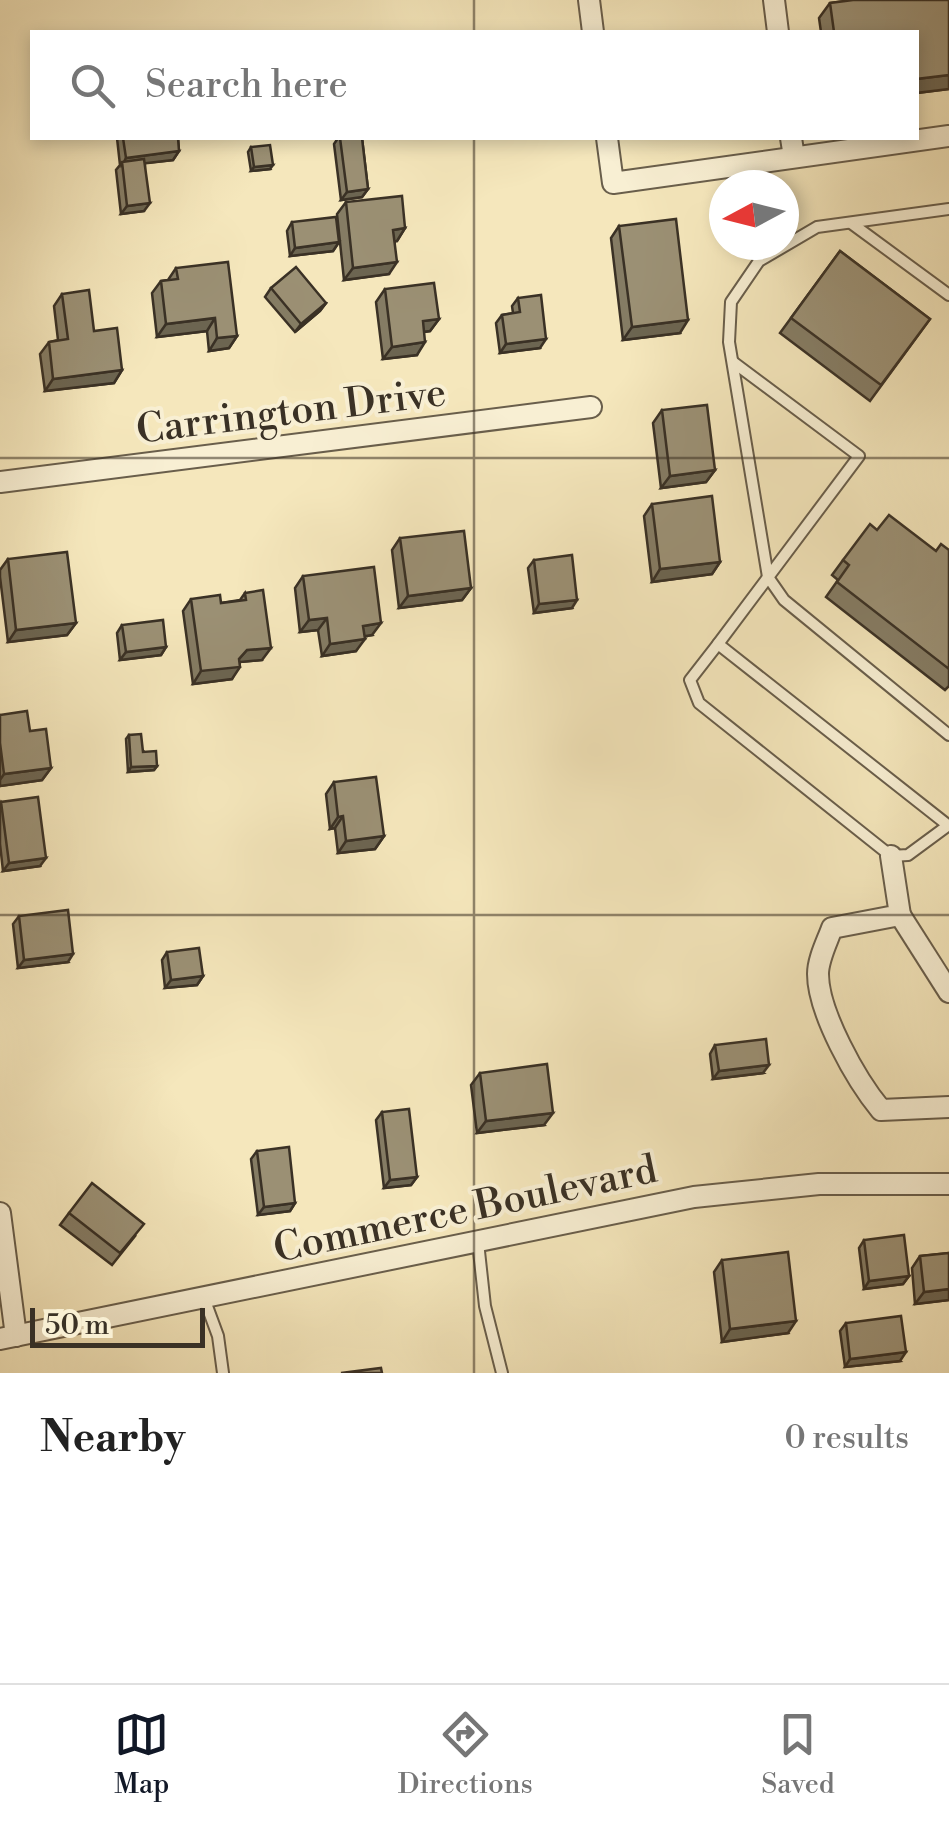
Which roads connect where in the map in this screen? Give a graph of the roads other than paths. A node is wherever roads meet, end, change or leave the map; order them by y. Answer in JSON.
{"nodes":[{"id":1,"x":589,"y":0,"type":"edge"},
{"id":2,"x":774,"y":0,"type":"edge"},
{"id":3,"x":593,"y":30,"type":"edge"},
{"id":4,"x":778,"y":30,"type":"edge"},
{"id":5,"x":949,"y":136,"type":"edge"},
{"id":6,"x":919,"y":138,"type":"edge"},
{"id":7,"x":607,"y":140,"type":"edge"},
{"id":8,"x":897,"y":140,"type":"edge"},
{"id":9,"x":793,"y":148,"type":"edge"},
{"id":10,"x":949,"y":209,"type":"edge"},
{"id":11,"x":851,"y":222,"type":"junction"},
{"id":12,"x":949,"y":295,"type":"edge"},
{"id":13,"x":732,"y":361,"type":"junction"},
{"id":14,"x":591,"y":408,"type":"dead end"},
{"id":15,"x":0,"y":482,"type":"edge"},
{"id":16,"x":768,"y":577,"type":"junction"},
{"id":17,"x":718,"y":644,"type":"junction"},
{"id":18,"x":949,"y":735,"type":"edge"},
{"id":19,"x":947,"y":826,"type":"edge"},
{"id":20,"x":891,"y":856,"type":"junction"},
{"id":21,"x":900,"y":915,"type":"junction"},
{"id":22,"x":949,"y":992,"type":"edge"},
{"id":23,"x":949,"y":1107,"type":"edge"},
{"id":24,"x":949,"y":1184,"type":"edge"},
{"id":25,"x":0,"y":1214,"type":"edge"},
{"id":26,"x":478,"y":1241,"type":"junction"},
{"id":27,"x":203,"y":1297,"type":"junction"},
{"id":28,"x":8,"y":1338,"type":"edge"},
{"id":29,"x":222,"y":1373,"type":"edge"},
{"id":30,"x":502,"y":1373,"type":"edge"}],
"edges":[{"from":1,"to":3,"type":"street"},
{"from":2,"to":4,"type":"street"},
{"from":5,"to":6,"type":"street"},
{"from":7,"to":9,"type":"street"},
{"from":8,"to":9,"type":"street"},
{"from":10,"to":11,"type":"lane"},
{"from":11,"to":12,"type":"lane"},
{"from":11,"to":13,"type":"lane"},
{"from":13,"to":16,"type":"lane"},
{"from":13,"to":16,"type":"lane"},
{"from":14,"to":15,"type":"street","name":"Carrington Drive"},
{"from":16,"to":17,"type":"lane"},
{"from":16,"to":18,"type":"lane"},
{"from":17,"to":19,"type":"lane"},
{"from":17,"to":20,"type":"lane"},
{"from":19,"to":20,"type":"lane"},
{"from":20,"to":21,"type":"street"},
{"from":21,"to":22,"type":"street"},
{"from":21,"to":23,"type":"street"},
{"from":24,"to":26,"type":"street","name":"Commerce Boulevard"},
{"from":25,"to":28,"type":"street"},
{"from":26,"to":27,"type":"street","name":"Commerce Boulevard"},
{"from":26,"to":30,"type":"lane"},
{"from":27,"to":28,"type":"street","name":"Commerce Boulevard"},
{"from":27,"to":29,"type":"lane"}]}
